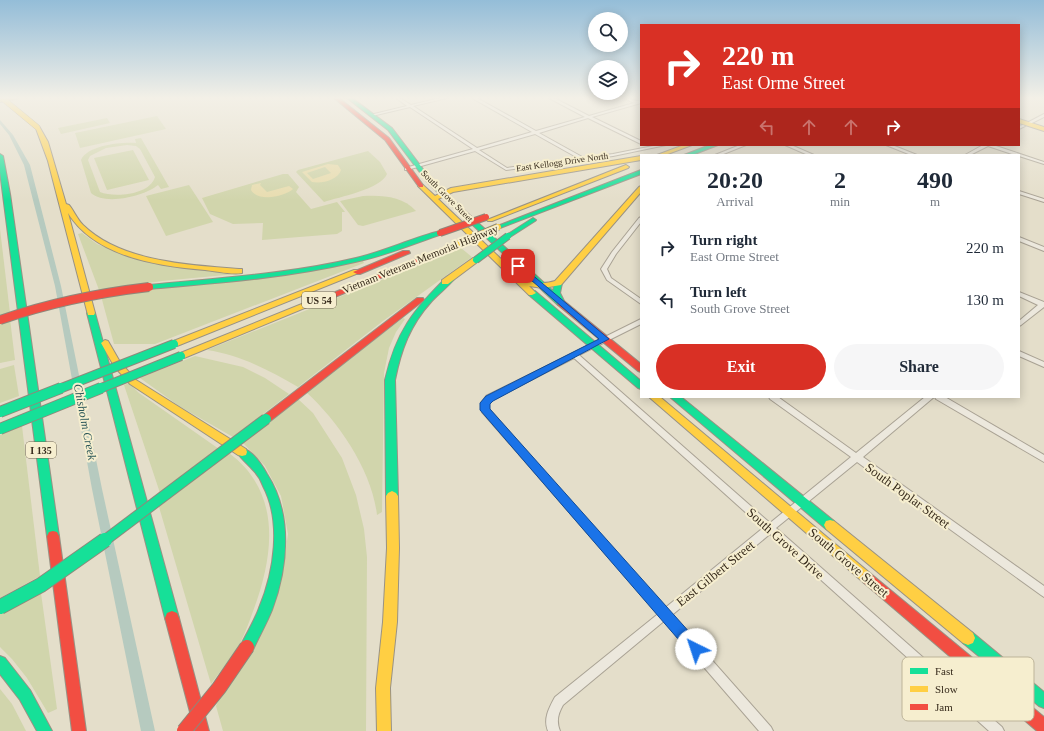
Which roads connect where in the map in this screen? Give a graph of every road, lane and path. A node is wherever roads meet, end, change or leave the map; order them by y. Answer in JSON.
{"nodes":[{"id":1,"x":40,"y":132,"type":"edge"},
{"id":2,"x":378,"y":132,"type":"edge"},
{"id":3,"x":393,"y":132,"type":"edge"},
{"id":4,"x":449,"y":132,"type":"edge"},
{"id":5,"x":536,"y":132,"type":"joint"},
{"id":6,"x":620,"y":132,"type":"edge"},
{"id":7,"x":640,"y":142,"type":"edge"},
{"id":8,"x":662,"y":146,"type":"edge"},
{"id":9,"x":712,"y":146,"type":"edge"},
{"id":10,"x":741,"y":146,"type":"edge"},
{"id":11,"x":790,"y":146,"type":"edge"},
{"id":12,"x":891,"y":146,"type":"edge"},
{"id":13,"x":986,"y":146,"type":"edge"},
{"id":14,"x":706,"y":148,"type":"junction"},
{"id":15,"x":686,"y":149,"type":"edge"},
{"id":16,"x":476,"y":150,"type":"junction"},
{"id":17,"x":653,"y":152,"type":"edge"},
{"id":18,"x":664,"y":154,"type":"edge"},
{"id":19,"x":694,"y":154,"type":"edge"},
{"id":20,"x":720,"y":154,"type":"edge"},
{"id":21,"x":810,"y":154,"type":"edge"},
{"id":22,"x":912,"y":154,"type":"edge"},
{"id":23,"x":969,"y":154,"type":"edge"},
{"id":24,"x":1013,"y":154,"type":"edge"},
{"id":25,"x":0,"y":156,"type":"edge"},
{"id":26,"x":1020,"y":156,"type":"edge"},
{"id":27,"x":640,"y":158,"type":"edge"},
{"id":28,"x":583,"y":159,"type":"junction"},
{"id":29,"x":640,"y":162,"type":"edge"},
{"id":30,"x":1044,"y":163,"type":"edge"},
{"id":31,"x":417,"y":166,"type":"junction"},
{"id":32,"x":408,"y":169,"type":"junction"},
{"id":33,"x":2,"y":172,"type":"edge"},
{"id":34,"x":640,"y":172,"type":"edge"},
{"id":35,"x":606,"y":184,"type":"junction"},
{"id":36,"x":57,"y":189,"type":"junction"},
{"id":37,"x":640,"y":189,"type":"edge"},
{"id":38,"x":1020,"y":192,"type":"edge"},
{"id":39,"x":437,"y":194,"type":"junction"},
{"id":40,"x":1044,"y":201,"type":"edge"},
{"id":41,"x":640,"y":220,"type":"edge"},
{"id":42,"x":445,"y":234,"type":"junction"},
{"id":43,"x":1020,"y":239,"type":"edge"},
{"id":44,"x":1044,"y":249,"type":"edge"},
{"id":45,"x":295,"y":270,"type":"junction"},
{"id":46,"x":451,"y":278,"type":"junction"},
{"id":47,"x":519,"y":280,"type":"junction"},
{"id":48,"x":558,"y":283,"type":"junction"},
{"id":49,"x":543,"y":288,"type":"junction"},
{"id":50,"x":1020,"y":294,"type":"edge"},
{"id":51,"x":559,"y":301,"type":"junction"},
{"id":52,"x":640,"y":301,"type":"edge"},
{"id":53,"x":1043,"y":304,"type":"edge"},
{"id":54,"x":90,"y":307,"type":"junction"},
{"id":55,"x":0,"y":320,"type":"edge"},
{"id":56,"x":640,"y":322,"type":"edge"},
{"id":57,"x":1020,"y":323,"type":"edge"},
{"id":58,"x":605,"y":339,"type":"junction"},
{"id":59,"x":593,"y":345,"type":"junction"},
{"id":60,"x":1020,"y":353,"type":"edge"},
{"id":61,"x":574,"y":355,"type":"junction"},
{"id":62,"x":1044,"y":365,"type":"edge"},
{"id":63,"x":640,"y":368,"type":"edge"},
{"id":64,"x":640,"y":385,"type":"edge"},
{"id":65,"x":655,"y":398,"type":"edge"},
{"id":66,"x":676,"y":398,"type":"edge"},
{"id":67,"x":774,"y":398,"type":"edge"},
{"id":68,"x":929,"y":398,"type":"edge"},
{"id":69,"x":942,"y":398,"type":"edge"},
{"id":70,"x":0,"y":412,"type":"edge"},
{"id":71,"x":0,"y":429,"type":"edge"},
{"id":72,"x":856,"y":457,"type":"junction"},
{"id":73,"x":1044,"y":459,"type":"edge"},
{"id":74,"x":802,"y":501,"type":"junction"},
{"id":75,"x":789,"y":511,"type":"junction"},
{"id":76,"x":769,"y":528,"type":"junction"},
{"id":77,"x":1044,"y":592,"type":"edge"},
{"id":78,"x":0,"y":607,"type":"edge"},
{"id":79,"x":665,"y":614,"type":"junction"},
{"id":80,"x":915,"y":657,"type":"edge"},
{"id":81,"x":961,"y":657,"type":"edge"},
{"id":82,"x":991,"y":657,"type":"edge"},
{"id":83,"x":0,"y":663,"type":"edge"},
{"id":84,"x":1034,"y":693,"type":"edge"},
{"id":85,"x":1044,"y":701,"type":"edge"},
{"id":86,"x":1034,"y":719,"type":"edge"},
{"id":87,"x":987,"y":721,"type":"edge"},
{"id":88,"x":1044,"y":727,"type":"edge"},
{"id":89,"x":553,"y":729,"type":"edge"},
{"id":90,"x":45,"y":731,"type":"edge"},
{"id":91,"x":79,"y":731,"type":"edge"},
{"id":92,"x":184,"y":731,"type":"edge"},
{"id":93,"x":202,"y":731,"type":"edge"},
{"id":94,"x":384,"y":731,"type":"edge"},
{"id":95,"x":767,"y":731,"type":"edge"},
{"id":96,"x":998,"y":731,"type":"edge"}],
"edges":[{"from":1,"to":36,"type":"main road"},
{"from":2,"to":32,"type":"main road","name":"South Grove Street"},
{"from":3,"to":31,"type":"main road","name":"South Grove Street"},
{"from":4,"to":16,"type":"street"},
{"from":5,"to":16,"type":"street"},
{"from":5,"to":28,"type":"street"},
{"from":6,"to":7,"type":"street"},
{"from":8,"to":17,"type":"street","name":"East Kellogg Drive North"},
{"from":9,"to":14,"type":"main road"},
{"from":10,"to":20,"type":"street"},
{"from":11,"to":21,"type":"street"},
{"from":12,"to":22,"type":"street"},
{"from":13,"to":23,"type":"street"},
{"from":13,"to":24,"type":"street"},
{"from":14,"to":15,"type":"main road"},
{"from":14,"to":19,"type":"main road"},
{"from":15,"to":17,"type":"main road"},
{"from":15,"to":18,"type":"main road"},
{"from":16,"to":28,"type":"street","name":"East Kellogg Drive North"},
{"from":16,"to":31,"type":"street"},
{"from":17,"to":28,"type":"street","name":"East Kellogg Drive North"},
{"from":25,"to":33,"type":"main road","number":"I 135"},
{"from":26,"to":30,"type":"street"},
{"from":27,"to":39,"type":"main road"},
{"from":29,"to":42,"type":"main road","bridge":true},
{"from":31,"to":32,"type":"street"},
{"from":31,"to":39,"type":"main road","name":"South Grove Street"},
{"from":32,"to":39,"type":"main road","name":"South Grove Street"},
{"from":33,"to":91,"type":"main road","number":"I 135"},
{"from":34,"to":35,"type":"main road","name":"Vietnam Veterans Memorial Highway","number":"US 54"},
{"from":35,"to":46,"type":"main road","bridge":true},
{"from":35,"to":71,"type":"main road","name":"Vietnam Veterans Memorial Highway","number":"US 54","bridge":true},
{"from":36,"to":45,"type":"main road"},
{"from":36,"to":54,"type":"main road"},
{"from":37,"to":48,"type":"main road"},
{"from":38,"to":40,"type":"street"},
{"from":39,"to":47,"type":"main road","name":"South Grove Street"},
{"from":39,"to":49,"type":"main road","name":"South Grove Street"},
{"from":41,"to":52,"type":"street"},
{"from":42,"to":45,"type":"main road"},
{"from":42,"to":70,"type":"main road","name":"Vietnam Veterans Memorial Highway","number":"US 54","bridge":true},
{"from":43,"to":44,"type":"street"},
{"from":45,"to":55,"type":"main road","bridge":true},
{"from":46,"to":78,"type":"main road","bridge":true},
{"from":46,"to":94,"type":"main road"},
{"from":47,"to":49,"type":"main road"},
{"from":47,"to":59,"type":"main road","name":"South Grove Street"},
{"from":48,"to":49,"type":"main road"},
{"from":48,"to":51,"type":"main road"},
{"from":49,"to":51,"type":"main road","name":"South Grove Street"},
{"from":50,"to":53,"type":"street"},
{"from":51,"to":58,"type":"main road","name":"South Grove Street"},
{"from":53,"to":57,"type":"street"},
{"from":54,"to":92,"type":"main road","bridge":true},
{"from":54,"to":93,"type":"main road"},
{"from":56,"to":58,"type":"street"},
{"from":58,"to":59,"type":"street"},
{"from":58,"to":63,"type":"main road","name":"South Grove Street"},
{"from":59,"to":61,"type":"street"},
{"from":59,"to":64,"type":"main road","name":"South Grove Street"},
{"from":60,"to":62,"type":"street"},
{"from":61,"to":76,"type":"street","name":"South Grove Drive"},
{"from":61,"to":79,"type":"street"},
{"from":65,"to":75,"type":"main road","name":"South Grove Street"},
{"from":66,"to":74,"type":"main road","name":"South Grove Street"},
{"from":67,"to":72,"type":"street","name":"South Poplar Street"},
{"from":68,"to":72,"type":"street","name":"East Gilbert Street"},
{"from":69,"to":73,"type":"street"},
{"from":72,"to":74,"type":"street","name":"East Gilbert Street"},
{"from":72,"to":77,"type":"street","name":"South Poplar Street"},
{"from":74,"to":75,"type":"street","name":"East Gilbert Street"},
{"from":74,"to":82,"type":"main road","name":"South Grove Street"},
{"from":75,"to":76,"type":"street","name":"East Gilbert Street"},
{"from":75,"to":81,"type":"main road","name":"South Grove Street"},
{"from":76,"to":79,"type":"street","name":"East Gilbert Street"},
{"from":76,"to":80,"type":"street","name":"South Grove Drive"},
{"from":79,"to":89,"type":"street","name":"East Gilbert Street"},
{"from":79,"to":95,"type":"street"},
{"from":83,"to":90,"type":"main road"},
{"from":84,"to":85,"type":"main road","name":"South Grove Street"},
{"from":86,"to":88,"type":"main road","name":"South Grove Street"},
{"from":87,"to":96,"type":"street","name":"South Grove Drive"}]}
